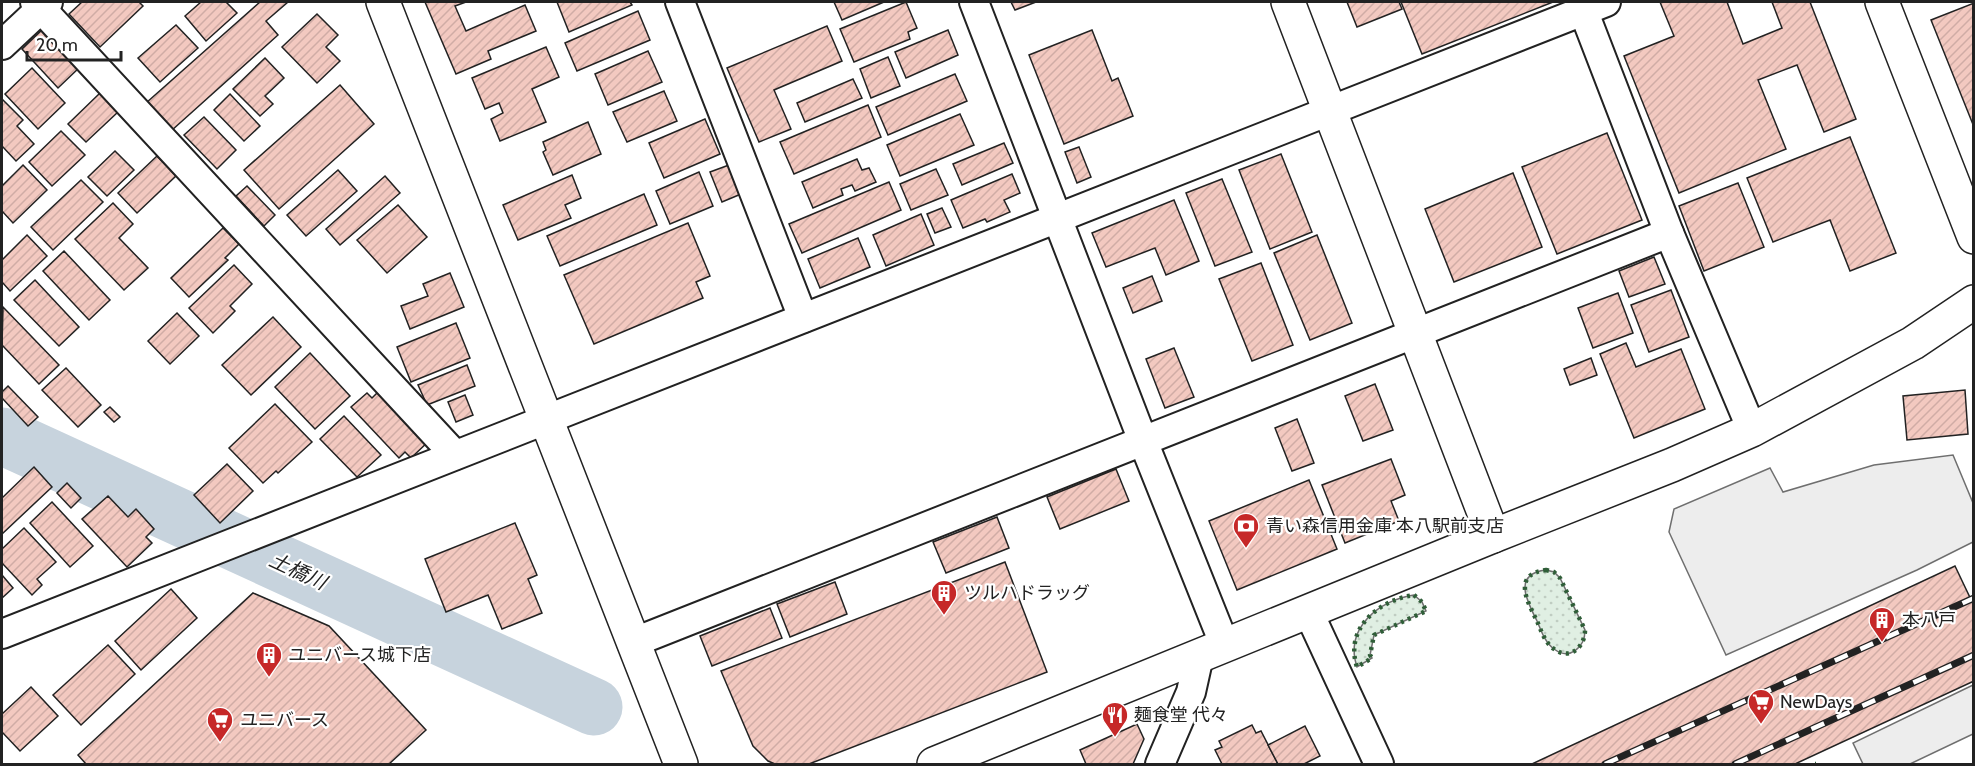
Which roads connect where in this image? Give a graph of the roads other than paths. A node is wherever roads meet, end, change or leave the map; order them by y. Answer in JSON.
{"nodes":[{"id":1,"x":383,"y":2,"type":"edge"},
{"id":2,"x":680,"y":2,"type":"edge"},
{"id":3,"x":974,"y":2,"type":"edge"},
{"id":4,"x":1288,"y":2,"type":"edge"},
{"id":5,"x":1882,"y":2,"type":"edge"},
{"id":6,"x":42,"y":4,"type":"edge"},
{"id":7,"x":1590,"y":4,"type":"edge"},
{"id":8,"x":2,"y":45,"type":"edge"},
{"id":9,"x":1330,"y":111,"type":"junction"},
{"id":10,"x":1057,"y":218,"type":"junction"},
{"id":11,"x":1669,"y":233,"type":"junction"},
{"id":12,"x":1974,"y":237,"type":"edge"},
{"id":13,"x":1974,"y":302,"type":"edge"},
{"id":14,"x":803,"y":318,"type":"junction"},
{"id":15,"x":1416,"y":334,"type":"junction"},
{"id":16,"x":546,"y":419,"type":"junction"},
{"id":17,"x":1752,"y":430,"type":"junction"},
{"id":18,"x":1143,"y":441,"type":"junction"},
{"id":19,"x":455,"y":455,"type":"junction"},
{"id":20,"x":1493,"y":536,"type":"junction"},
{"id":21,"x":1309,"y":612,"type":"junction"},
{"id":22,"x":2,"y":634,"type":"edge"},
{"id":23,"x":632,"y":643,"type":"junction"},
{"id":24,"x":1212,"y":651,"type":"junction"},
{"id":25,"x":681,"y":765,"type":"edge"},
{"id":26,"x":934,"y":765,"type":"edge"},
{"id":27,"x":1160,"y":765,"type":"edge"},
{"id":28,"x":1379,"y":765,"type":"edge"}],
"edges":[{"from":1,"to":16,"type":"street"},
{"from":2,"to":14,"type":"street"},
{"from":3,"to":10,"type":"street"},
{"from":4,"to":9,"type":"street"},
{"from":5,"to":12,"type":"street"},
{"from":6,"to":8,"type":"street"},
{"from":6,"to":19,"type":"street"},
{"from":7,"to":9,"type":"street"},
{"from":7,"to":11,"type":"street"},
{"from":9,"to":10,"type":"street"},
{"from":9,"to":15,"type":"street"},
{"from":10,"to":14,"type":"street"},
{"from":10,"to":18,"type":"street"},
{"from":11,"to":15,"type":"street"},
{"from":11,"to":17,"type":"street"},
{"from":13,"to":17,"type":"street"},
{"from":14,"to":16,"type":"street"},
{"from":15,"to":18,"type":"street"},
{"from":15,"to":20,"type":"street"},
{"from":16,"to":19,"type":"street"},
{"from":16,"to":23,"type":"street"},
{"from":17,"to":20,"type":"street"},
{"from":18,"to":23,"type":"street"},
{"from":18,"to":24,"type":"street"},
{"from":19,"to":22,"type":"street"},
{"from":20,"to":21,"type":"street"},
{"from":21,"to":24,"type":"street"},
{"from":21,"to":28,"type":"street"},
{"from":23,"to":25,"type":"street"},
{"from":24,"to":26,"type":"street"},
{"from":24,"to":27,"type":"street"}]}
